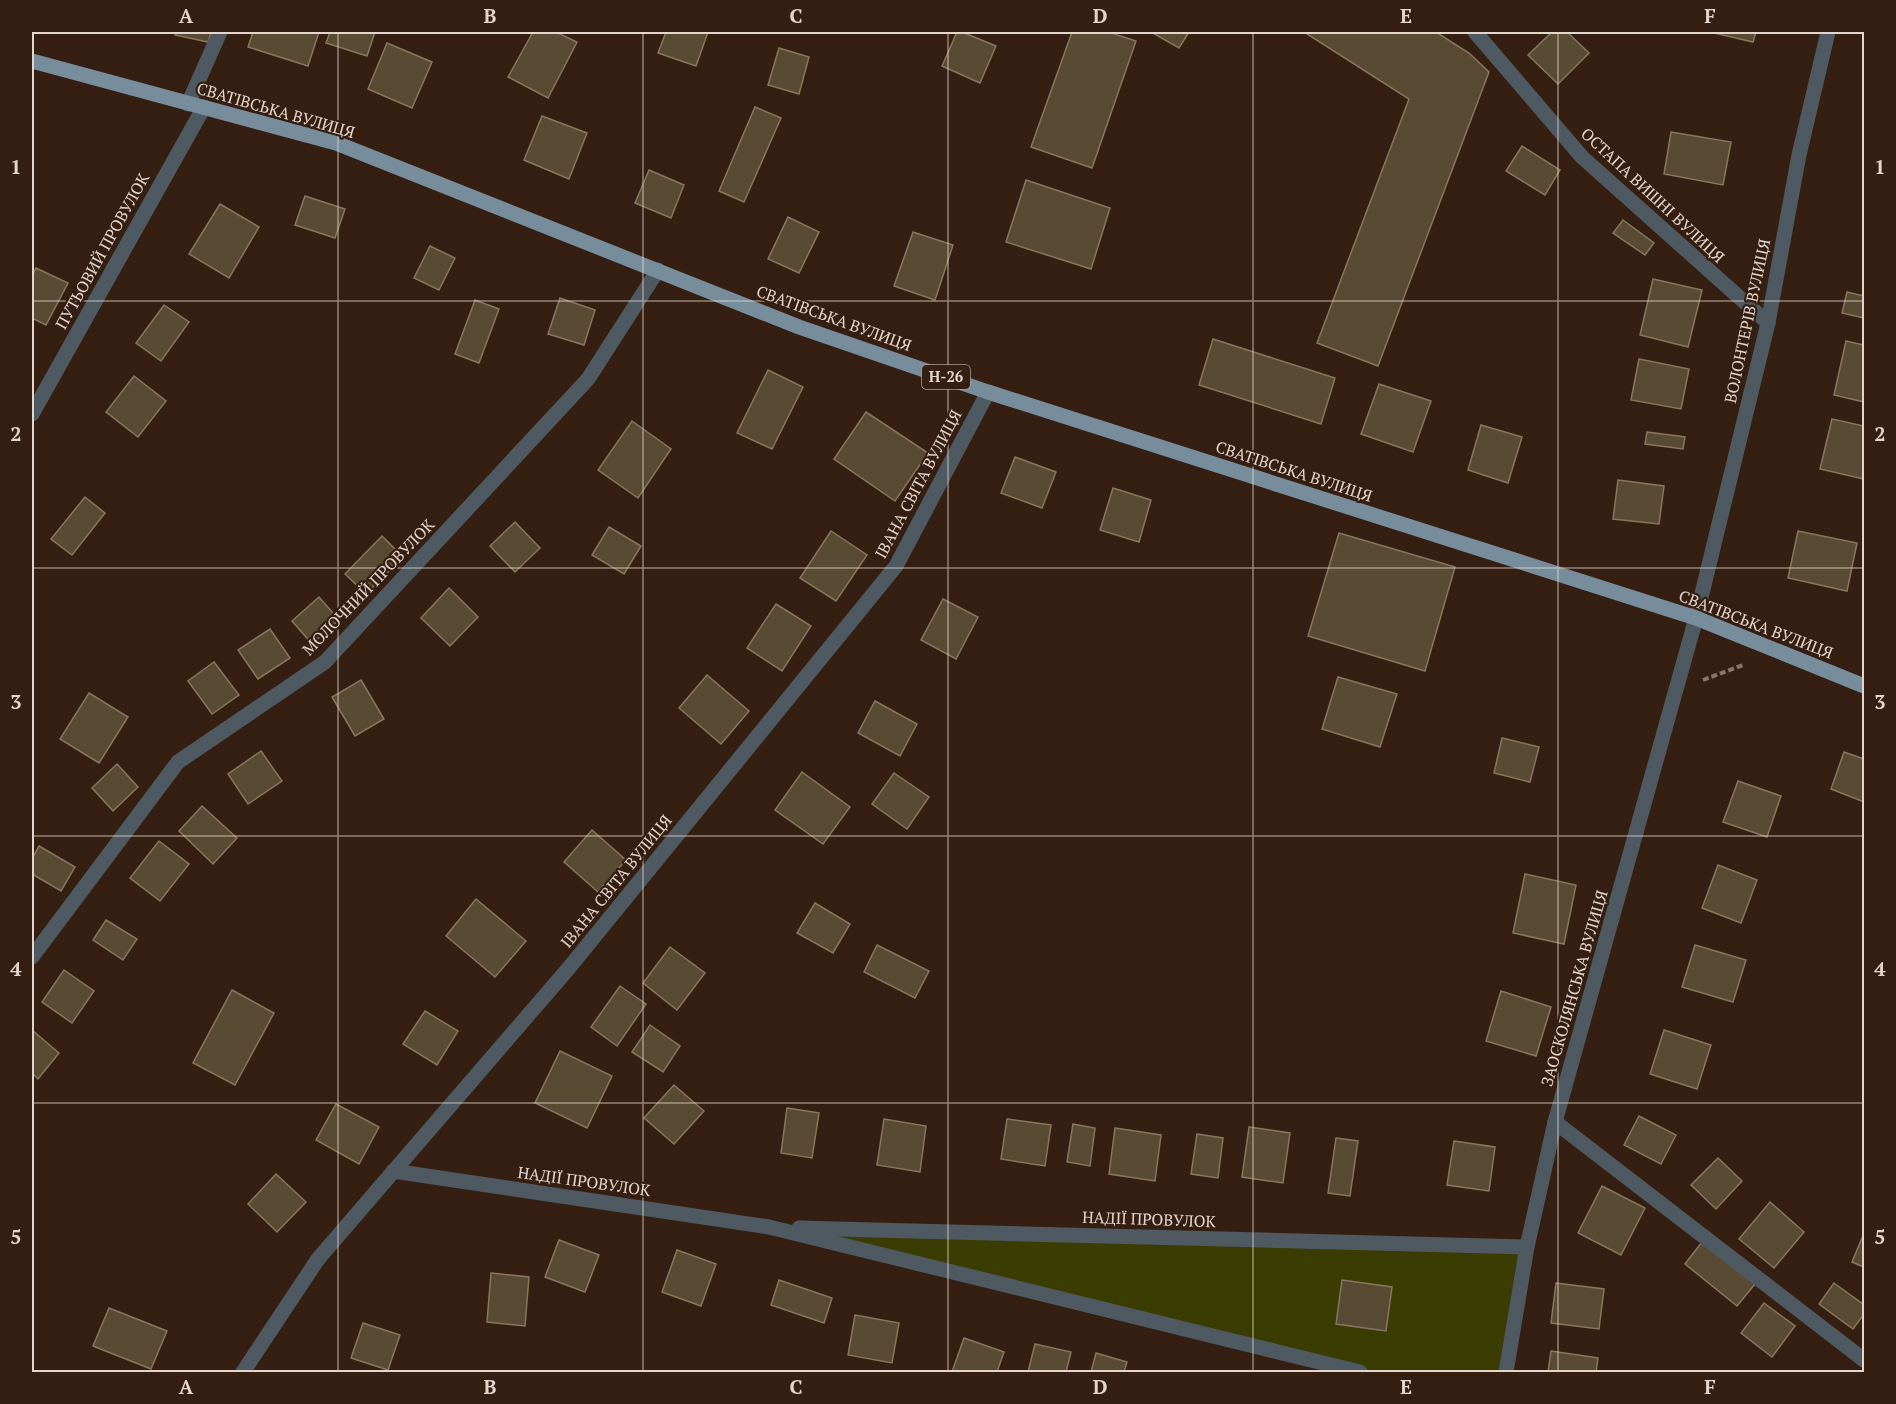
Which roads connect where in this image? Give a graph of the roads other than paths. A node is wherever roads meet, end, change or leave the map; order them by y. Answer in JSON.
{"nodes":[{"id":1,"x":220,"y":32,"type":"edge"},
{"id":2,"x":1474,"y":32,"type":"edge"},
{"id":3,"x":1828,"y":32,"type":"edge"},
{"id":4,"x":32,"y":61,"type":"edge"},
{"id":5,"x":188,"y":104,"type":"junction"},
{"id":6,"x":204,"y":107,"type":"junction"},
{"id":7,"x":658,"y":270,"type":"junction"},
{"id":8,"x":1768,"y":323,"type":"junction"},
{"id":9,"x":988,"y":392,"type":"junction"},
{"id":10,"x":32,"y":414,"type":"edge"},
{"id":11,"x":1696,"y":618,"type":"junction"},
{"id":12,"x":1864,"y":686,"type":"edge"},
{"id":13,"x":32,"y":957,"type":"edge"},
{"id":14,"x":1555,"y":1122,"type":"junction"},
{"id":15,"x":393,"y":1171,"type":"junction"},
{"id":16,"x":769,"y":1227,"type":"junction"},
{"id":17,"x":1527,"y":1247,"type":"junction"},
{"id":18,"x":1864,"y":1360,"type":"edge"},
{"id":19,"x":243,"y":1372,"type":"edge"},
{"id":20,"x":1360,"y":1372,"type":"edge"},
{"id":21,"x":1506,"y":1372,"type":"edge"}],
"edges":[{"from":1,"to":5,"type":"street"},
{"from":2,"to":8,"type":"street","name":"ОСТАПА ВИШНІ ВУЛИЦЯ"},
{"from":3,"to":8,"type":"street","name":"ВОЛОНТЕРІВ ВУЛИЦЯ"},
{"from":4,"to":5,"type":"main road","name":"СВАТІВСЬКА ВУЛИЦЯ","number":"Н-26"},
{"from":5,"to":6,"type":"main road","name":"СВАТІВСЬКА ВУЛИЦЯ","number":"Н-26"},
{"from":6,"to":7,"type":"main road","name":"СВАТІВСЬКА ВУЛИЦЯ","number":"Н-26"},
{"from":6,"to":10,"type":"street","name":"ПУТЬОВИЙ ПРОВУЛОК"},
{"from":7,"to":9,"type":"main road","name":"СВАТІВСЬКА ВУЛИЦЯ","number":"Н-26"},
{"from":7,"to":13,"type":"street","name":"МОЛОЧНИЙ ПРОВУЛОК"},
{"from":8,"to":11,"type":"street","name":"ВОЛОНТЕРІВ ВУЛИЦЯ"},
{"from":9,"to":11,"type":"main road","name":"СВАТІВСЬКА ВУЛИЦЯ","number":"Н-26"},
{"from":9,"to":15,"type":"street","name":"ІВАНА СВІТА ВУЛИЦЯ"},
{"from":11,"to":12,"type":"main road","name":"СВАТІВСЬКА ВУЛИЦЯ","number":"Н-26"},
{"from":11,"to":14,"type":"street","name":"ЗАОСКОЛЯНСЬКА ВУЛИЦЯ"},
{"from":14,"to":17,"type":"street","name":"ЗАОСКОЛЯНСЬКА ВУЛИЦЯ"},
{"from":14,"to":18,"type":"street"},
{"from":15,"to":16,"type":"street","name":"НАДІЇ ПРОВУЛОК"},
{"from":15,"to":19,"type":"street","name":"ІВАНА СВІТА ВУЛИЦЯ"},
{"from":16,"to":17,"type":"street","name":"НАДІЇ ПРОВУЛОК"},
{"from":16,"to":20,"type":"street","name":"НАДІЇ ПРОВУЛОК"},
{"from":17,"to":21,"type":"street","name":"ЗАОСКОЛЯНСЬКА ВУЛИЦЯ"}]}
